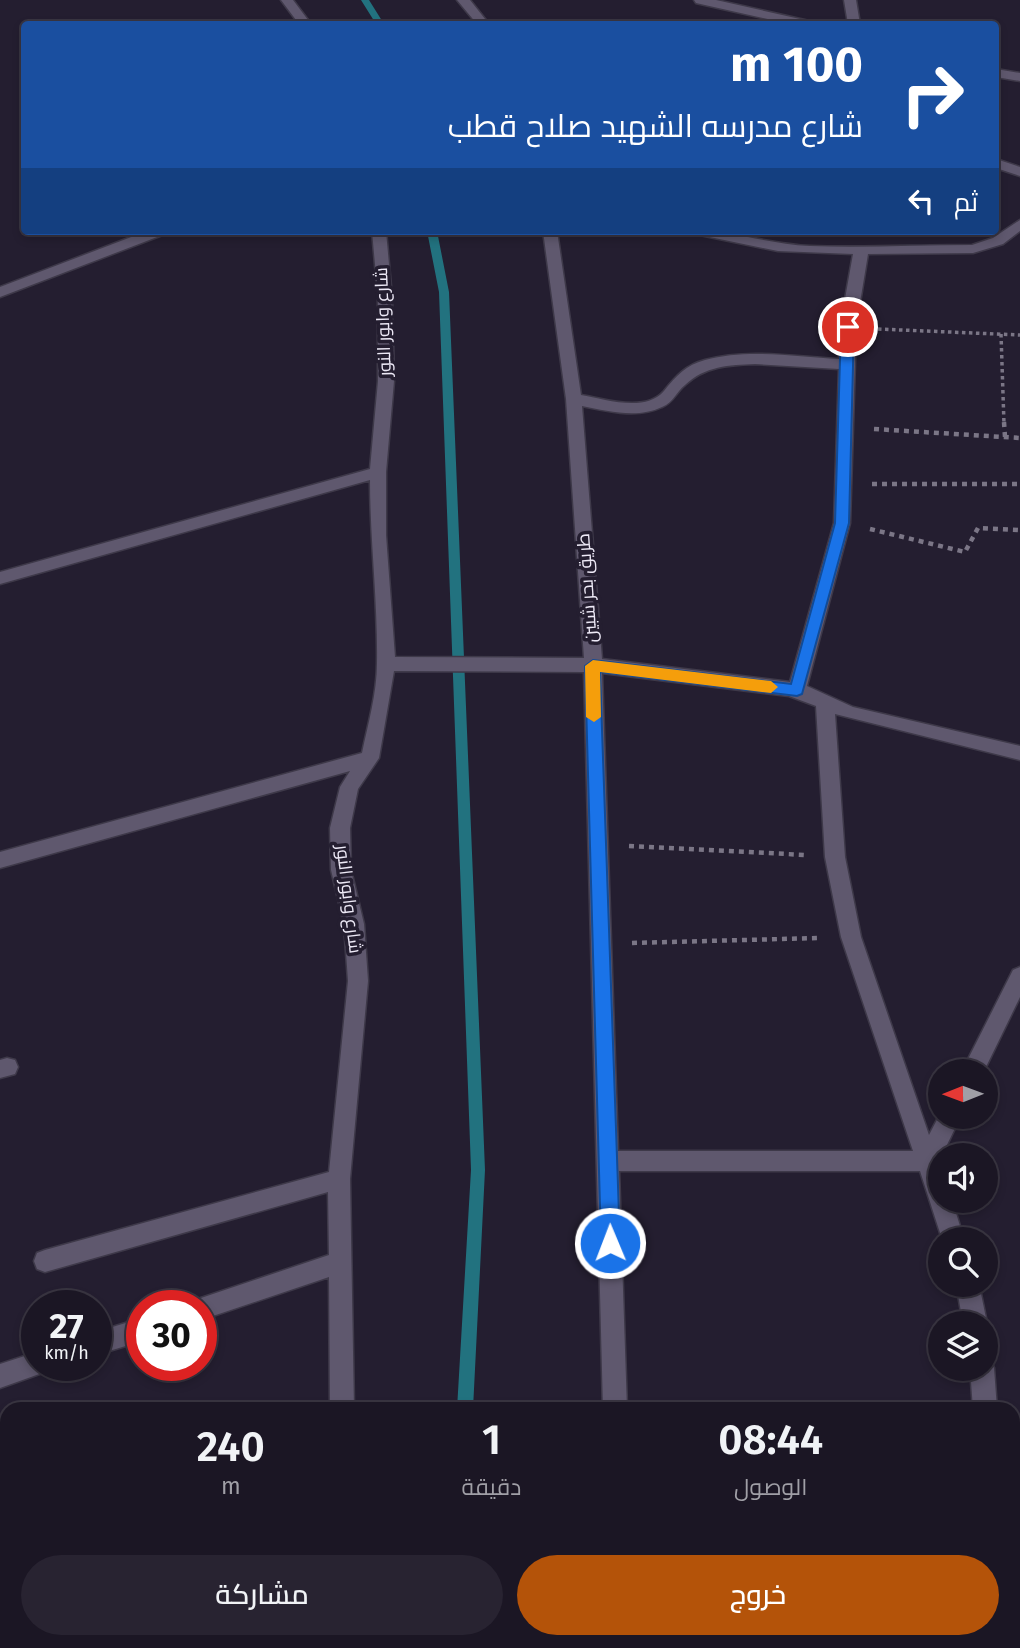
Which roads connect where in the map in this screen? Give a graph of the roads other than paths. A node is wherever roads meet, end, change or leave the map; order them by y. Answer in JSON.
{"nodes":[{"id":1,"x":286,"y":0,"type":"edge"},
{"id":2,"x":463,"y":0,"type":"edge"},
{"id":3,"x":850,"y":0,"type":"edge"},
{"id":4,"x":705,"y":1,"type":"edge"},
{"id":5,"x":303,"y":21,"type":"edge"},
{"id":6,"x":482,"y":21,"type":"edge"},
{"id":7,"x":791,"y":21,"type":"edge"},
{"id":8,"x":854,"y":21,"type":"edge"},
{"id":9,"x":999,"y":74,"type":"edge"},
{"id":10,"x":1020,"y":77,"type":"edge"},
{"id":11,"x":999,"y":164,"type":"edge"},
{"id":12,"x":1020,"y":172,"type":"edge"},
{"id":13,"x":1020,"y":224,"type":"edge"},
{"id":14,"x":150,"y":235,"type":"edge"},
{"id":15,"x":379,"y":235,"type":"edge"},
{"id":16,"x":551,"y":235,"type":"edge"},
{"id":17,"x":720,"y":235,"type":"edge"},
{"id":18,"x":861,"y":250,"type":"junction"},
{"id":19,"x":0,"y":292,"type":"edge"},
{"id":20,"x":847,"y":364,"type":"junction"},
{"id":21,"x":574,"y":399,"type":"junction"},
{"id":22,"x":378,"y":472,"type":"junction"},
{"id":23,"x":0,"y":578,"type":"edge"},
{"id":24,"x":386,"y":664,"type":"junction"},
{"id":25,"x":593,"y":666,"type":"junction"},
{"id":26,"x":797,"y":690,"type":"junction"},
{"id":27,"x":825,"y":704,"type":"junction"},
{"id":28,"x":1020,"y":753,"type":"edge"},
{"id":29,"x":369,"y":758,"type":"junction"},
{"id":30,"x":0,"y":860,"type":"edge"},
{"id":31,"x":1020,"y":976,"type":"edge"},
{"id":32,"x":979,"y":1059,"type":"edge"},
{"id":33,"x":608,"y":1161,"type":"junction"},
{"id":34,"x":928,"y":1161,"type":"joint"},
{"id":35,"x":339,"y":1179,"type":"junction"},
{"id":36,"x":45,"y":1261,"type":"dead end"},
{"id":37,"x":338,"y":1263,"type":"junction"},
{"id":38,"x":217,"y":1304,"type":"edge"},
{"id":39,"x":21,"y":1369,"type":"edge"},
{"id":40,"x":0,"y":1376,"type":"edge"},
{"id":41,"x":983,"y":1381,"type":"edge"},
{"id":42,"x":342,"y":1402,"type":"edge"},
{"id":43,"x":615,"y":1402,"type":"edge"},
{"id":44,"x":984,"y":1402,"type":"edge"}],
"edges":[{"from":1,"to":5,"type":"street"},
{"from":2,"to":6,"type":"street"},
{"from":3,"to":8,"type":"street"},
{"from":4,"to":7,"type":"street"},
{"from":9,"to":10,"type":"street"},
{"from":11,"to":12,"type":"street"},
{"from":13,"to":18,"type":"street"},
{"from":14,"to":19,"type":"street"},
{"from":15,"to":22,"type":"street","name":"شارع وابور النور"},
{"from":16,"to":21,"type":"street","name":"طريق بحر شبين"},
{"from":17,"to":18,"type":"street"},
{"from":18,"to":20,"type":"street"},
{"from":20,"to":21,"type":"street"},
{"from":20,"to":26,"type":"street"},
{"from":21,"to":25,"type":"street","name":"طريق بحر شبين"},
{"from":22,"to":23,"type":"street"},
{"from":22,"to":24,"type":"street","name":"شارع وابور النور"},
{"from":24,"to":25,"type":"street"},
{"from":24,"to":29,"type":"street","name":"شارع وابور النور"},
{"from":25,"to":26,"type":"street"},
{"from":25,"to":33,"type":"street","name":"طريق بحر شبين"},
{"from":26,"to":27,"type":"street"},
{"from":27,"to":28,"type":"street"},
{"from":27,"to":34,"type":"street"},
{"from":29,"to":30,"type":"street"},
{"from":29,"to":35,"type":"street","name":"شارع وابور النور"},
{"from":31,"to":32,"type":"street"},
{"from":33,"to":34,"type":"street"},
{"from":33,"to":43,"type":"street","name":"طريق بحر شبين"},
{"from":35,"to":36,"type":"street"},
{"from":35,"to":37,"type":"street","name":"شارع وابور النور"},
{"from":37,"to":38,"type":"street"},
{"from":37,"to":42,"type":"street","name":"شارع وابور النور"},
{"from":39,"to":40,"type":"street"},
{"from":41,"to":44,"type":"street"}]}
